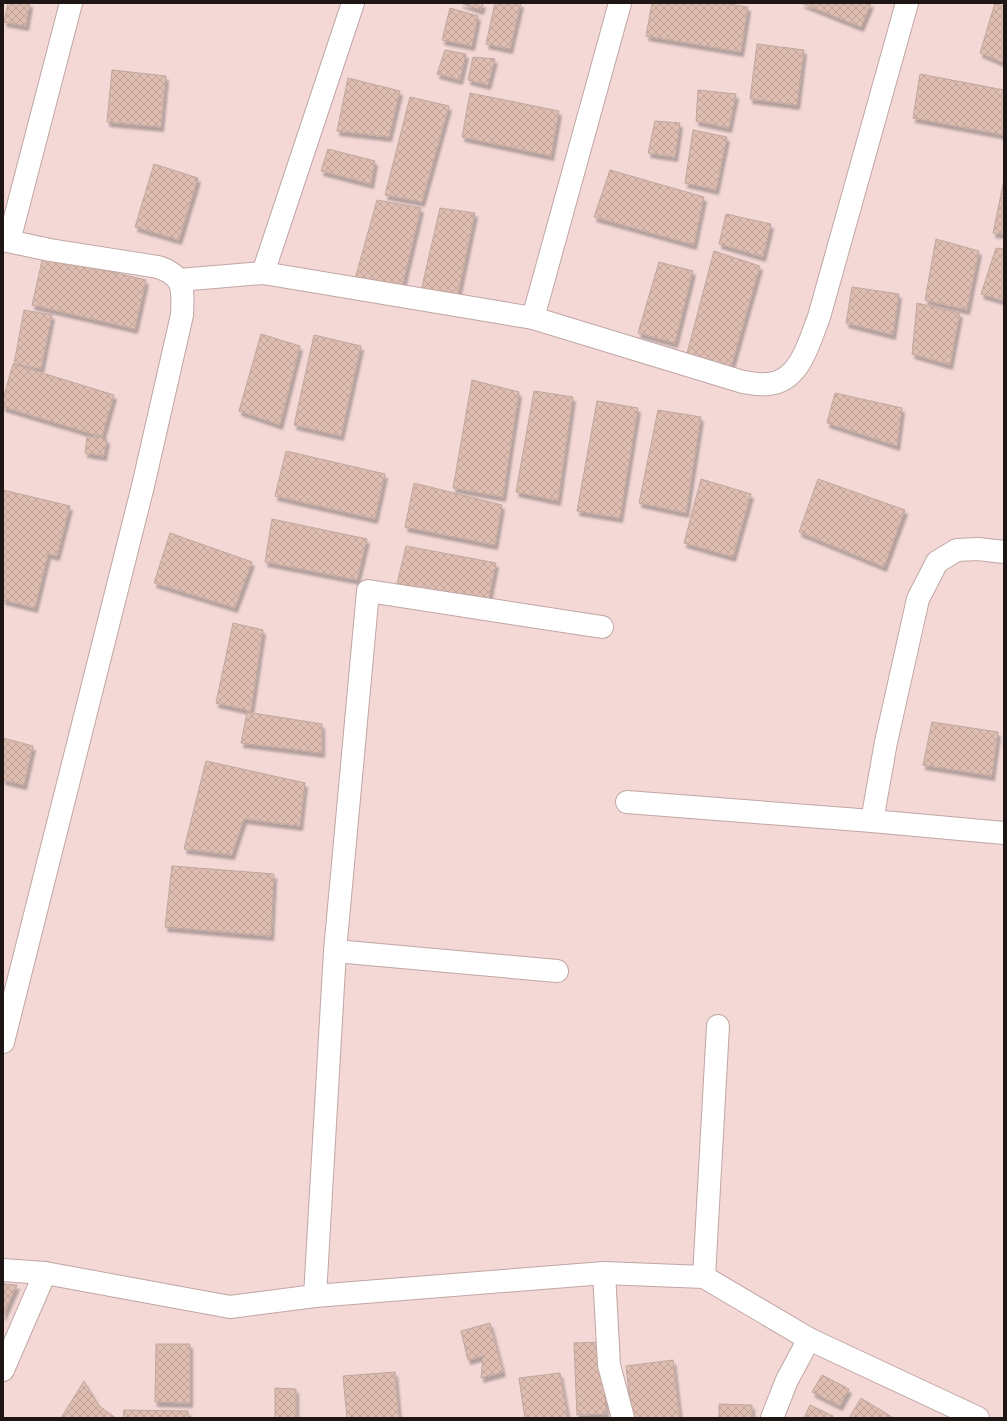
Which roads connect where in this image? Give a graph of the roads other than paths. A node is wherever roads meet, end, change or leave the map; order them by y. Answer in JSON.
{"nodes":[{"id":1,"x":71,"y":3,"type":"edge"},
{"id":2,"x":353,"y":3,"type":"edge"},
{"id":3,"x":620,"y":3,"type":"edge"},
{"id":4,"x":907,"y":3,"type":"edge"},
{"id":5,"x":6,"y":240,"type":"edge"},
{"id":6,"x":263,"y":273,"type":"junction"},
{"id":7,"x":179,"y":280,"type":"junction"},
{"id":8,"x":533,"y":318,"type":"junction"},
{"id":9,"x":1004,"y":552,"type":"edge"},
{"id":10,"x":602,"y":627,"type":"dead end"},
{"id":11,"x":627,"y":802,"type":"dead end"},
{"id":12,"x":872,"y":821,"type":"junction"},
{"id":13,"x":1004,"y":833,"type":"edge"},
{"id":14,"x":335,"y":951,"type":"junction"},
{"id":15,"x":557,"y":971,"type":"dead end"},
{"id":16,"x":9,"y":987,"type":"edge"},
{"id":17,"x":718,"y":1026,"type":"dead end"},
{"id":18,"x":3,"y":1042,"type":"edge"},
{"id":19,"x":3,"y":1270,"type":"edge"},
{"id":20,"x":46,"y":1273,"type":"junction"},
{"id":21,"x":604,"y":1273,"type":"junction"},
{"id":22,"x":704,"y":1277,"type":"junction"},
{"id":23,"x":315,"y":1296,"type":"junction"},
{"id":24,"x":809,"y":1339,"type":"junction"},
{"id":25,"x":3,"y":1370,"type":"edge"},
{"id":26,"x":622,"y":1418,"type":"edge"},
{"id":27,"x":772,"y":1418,"type":"edge"},
{"id":28,"x":978,"y":1418,"type":"edge"}],
"edges":[{"from":1,"to":5,"type":"street"},
{"from":2,"to":6,"type":"street"},
{"from":3,"to":8,"type":"street"},
{"from":4,"to":8,"type":"street"},
{"from":5,"to":7,"type":"street"},
{"from":6,"to":7,"type":"street"},
{"from":6,"to":8,"type":"street"},
{"from":7,"to":16,"type":"street"},
{"from":9,"to":12,"type":"street"},
{"from":10,"to":14,"type":"street"},
{"from":11,"to":12,"type":"street"},
{"from":12,"to":13,"type":"street"},
{"from":14,"to":15,"type":"street"},
{"from":14,"to":23,"type":"street"},
{"from":16,"to":18,"type":"street"},
{"from":17,"to":22,"type":"street"},
{"from":19,"to":20,"type":"street"},
{"from":20,"to":23,"type":"street"},
{"from":20,"to":25,"type":"street"},
{"from":21,"to":22,"type":"street"},
{"from":21,"to":23,"type":"street"},
{"from":21,"to":26,"type":"street"},
{"from":22,"to":24,"type":"street"},
{"from":24,"to":27,"type":"street"},
{"from":24,"to":28,"type":"street"}]}
